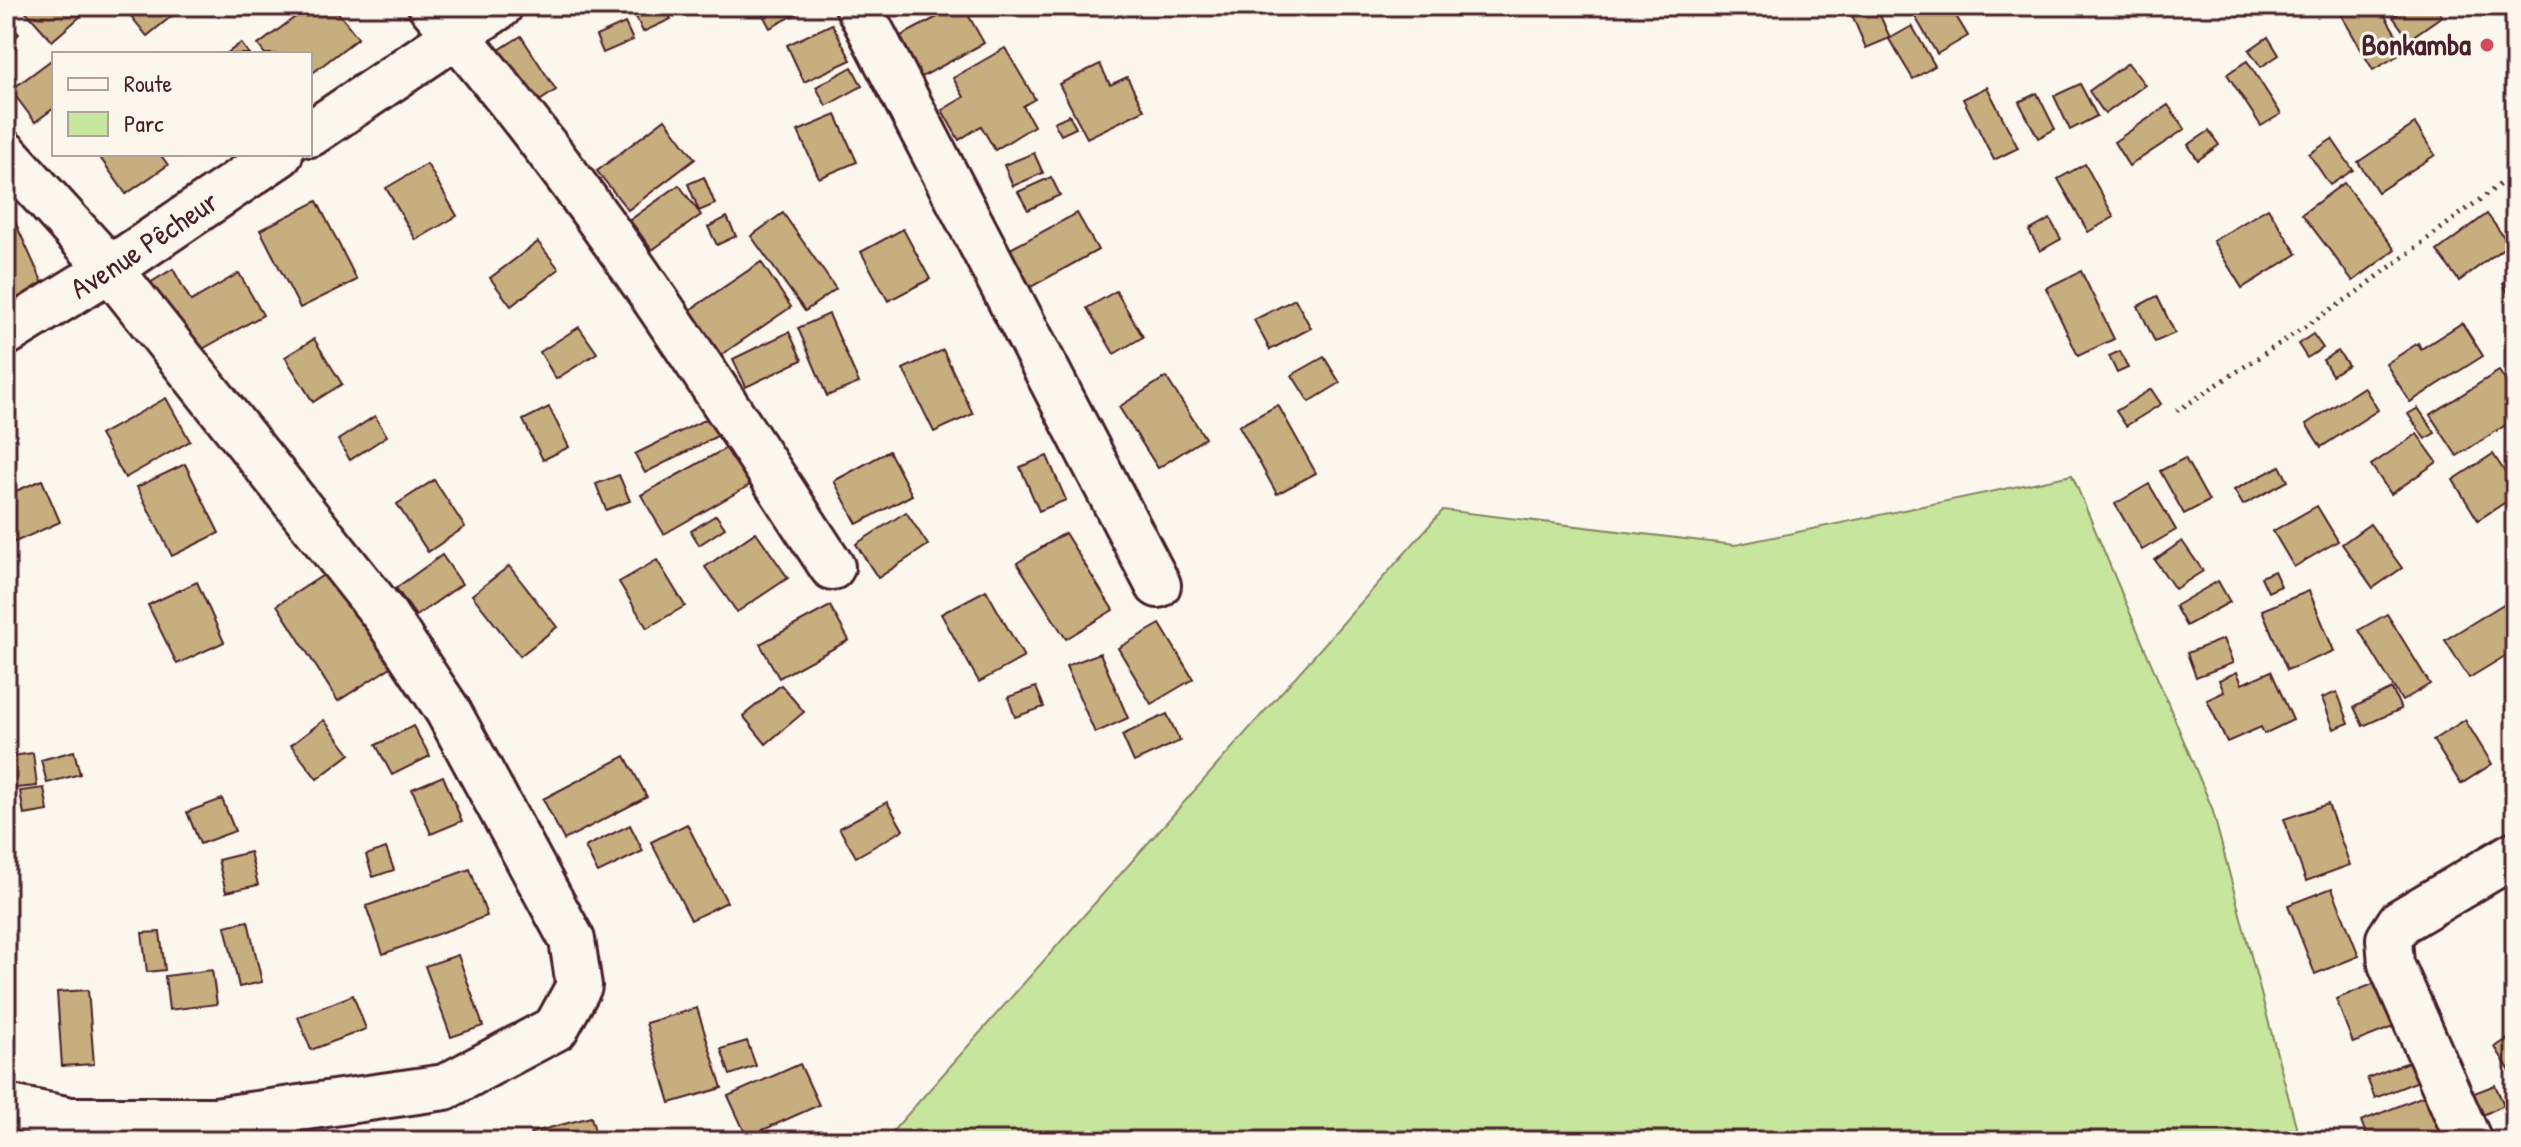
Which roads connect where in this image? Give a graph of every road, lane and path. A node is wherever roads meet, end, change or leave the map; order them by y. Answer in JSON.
{"nodes":[{"id":1,"x":500,"y":6,"type":"edge"},
{"id":2,"x":858,"y":6,"type":"edge"},
{"id":3,"x":444,"y":20,"type":"edge"},
{"id":4,"x":312,"y":132,"type":"edge"},
{"id":5,"x":6,"y":154,"type":"edge"},
{"id":6,"x":277,"y":156,"type":"edge"},
{"id":7,"x":2515,"y":173,"type":"edge"},
{"id":8,"x":110,"y":269,"type":"junction"},
{"id":9,"x":6,"y":333,"type":"edge"},
{"id":10,"x":2177,"y":411,"type":"dead end"},
{"id":11,"x":832,"y":567,"type":"dead end"},
{"id":12,"x":1158,"y":585,"type":"dead end"},
{"id":13,"x":2515,"y":854,"type":"edge"},
{"id":14,"x":6,"y":1107,"type":"edge"},
{"id":15,"x":2469,"y":1141,"type":"edge"}],
"edges":[{"from":1,"to":3,"type":"street"},
{"from":2,"to":12,"type":"street"},
{"from":3,"to":4,"type":"street"},
{"from":3,"to":11,"type":"street"},
{"from":5,"to":8,"type":"street"},
{"from":6,"to":8,"type":"street","name":"Avenue Pêcheur"},
{"from":7,"to":10,"type":"path"},
{"from":8,"to":9,"type":"street","name":"Avenue Pêcheur"},
{"from":8,"to":14,"type":"street"},
{"from":13,"to":15,"type":"street"}]}
